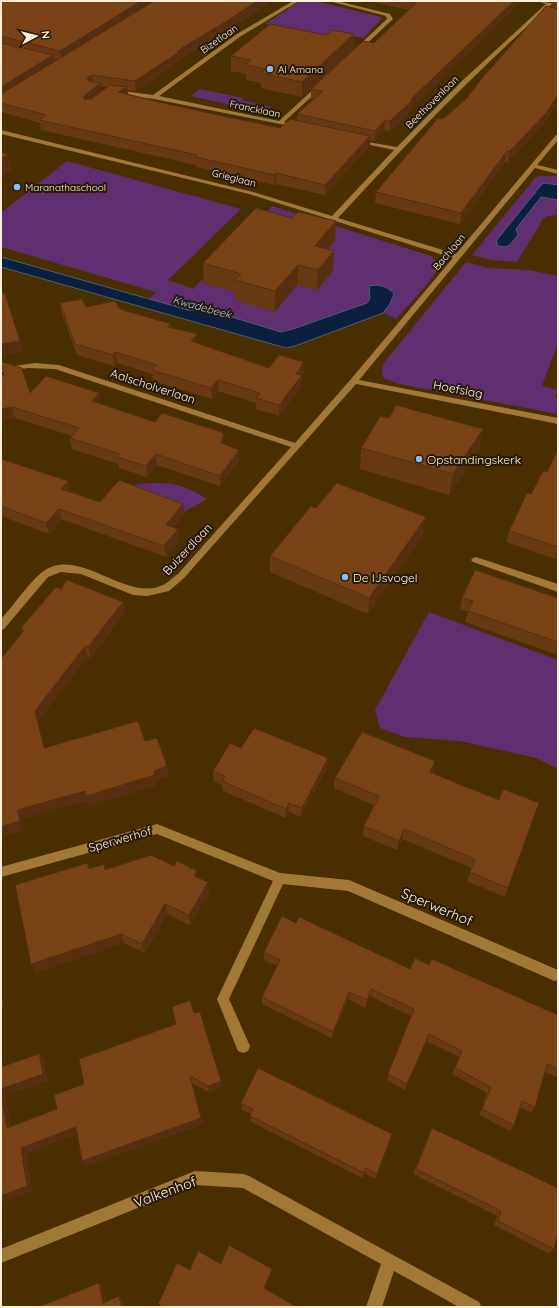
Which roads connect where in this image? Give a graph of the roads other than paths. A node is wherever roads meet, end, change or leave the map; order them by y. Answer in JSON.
{"nodes":[{"id":1,"x":297,"y":1,"type":"edge"},
{"id":2,"x":331,"y":1,"type":"edge"},
{"id":3,"x":539,"y":1,"type":"edge"},
{"id":4,"x":550,"y":3,"type":"junction"},
{"id":5,"x":558,"y":5,"type":"edge"},
{"id":6,"x":350,"y":57,"type":"edge"},
{"id":7,"x":327,"y":79,"type":"edge"},
{"id":8,"x":109,"y":92,"type":"edge"},
{"id":9,"x":154,"y":97,"type":"junction"},
{"id":10,"x":280,"y":123,"type":"junction"},
{"id":11,"x":304,"y":128,"type":"edge"},
{"id":12,"x":1,"y":132,"type":"edge"},
{"id":13,"x":558,"y":136,"type":"edge"},
{"id":14,"x":350,"y":139,"type":"edge"},
{"id":15,"x":397,"y":149,"type":"junction"},
{"id":16,"x":534,"y":166,"type":"junction"},
{"id":17,"x":558,"y":172,"type":"edge"},
{"id":18,"x":333,"y":219,"type":"junction"},
{"id":19,"x":458,"y":257,"type":"junction"},
{"id":20,"x":1,"y":370,"type":"edge"},
{"id":21,"x":354,"y":381,"type":"junction"},
{"id":22,"x":558,"y":421,"type":"edge"},
{"id":23,"x":296,"y":446,"type":"junction"},
{"id":24,"x":476,"y":560,"type":"dead end"},
{"id":25,"x":558,"y":588,"type":"edge"},
{"id":26,"x":1,"y":626,"type":"edge"},
{"id":27,"x":1,"y":872,"type":"edge"},
{"id":28,"x":280,"y":878,"type":"junction"},
{"id":29,"x":554,"y":975,"type":"dead end"},
{"id":30,"x":243,"y":1046,"type":"dead end"},
{"id":31,"x":1,"y":1256,"type":"edge"},
{"id":32,"x":390,"y":1261,"type":"junction"},
{"id":33,"x":374,"y":1307,"type":"edge"},
{"id":34,"x":474,"y":1307,"type":"edge"}],
"edges":[{"from":1,"to":9,"type":"street","name":"Bizetlaan"},
{"from":2,"to":6,"type":"street"},
{"from":3,"to":4,"type":"street"},
{"from":4,"to":5,"type":"street"},
{"from":4,"to":15,"type":"street","name":"Beethovenlaan"},
{"from":7,"to":10,"type":"street"},
{"from":8,"to":9,"type":"street","name":"Francklaan"},
{"from":9,"to":10,"type":"street","name":"Francklaan"},
{"from":10,"to":11,"type":"street","name":"Francklaan"},
{"from":12,"to":18,"type":"street","name":"Grieglaan"},
{"from":13,"to":16,"type":"street","name":"Bachlaan"},
{"from":14,"to":15,"type":"street"},
{"from":15,"to":18,"type":"street","name":"Beethovenlaan"},
{"from":16,"to":17,"type":"street"},
{"from":16,"to":19,"type":"street","name":"Bachlaan"},
{"from":18,"to":19,"type":"street","name":"Grieglaan"},
{"from":19,"to":21,"type":"street","name":"Bachlaan"},
{"from":20,"to":23,"type":"street","name":"Aalscholverlaan"},
{"from":21,"to":22,"type":"street","name":"Hoefslag"},
{"from":21,"to":23,"type":"street","name":"Buizerdlaan"},
{"from":23,"to":26,"type":"street","name":"Buizerdlaan"},
{"from":24,"to":25,"type":"street"},
{"from":27,"to":28,"type":"street","name":"Sperwerhof"},
{"from":28,"to":29,"type":"street","name":"Sperwerhof"},
{"from":28,"to":30,"type":"street"},
{"from":31,"to":32,"type":"street","name":"Valkenhof"},
{"from":32,"to":33,"type":"street"},
{"from":32,"to":34,"type":"street","name":"Valkenhof"}]}
